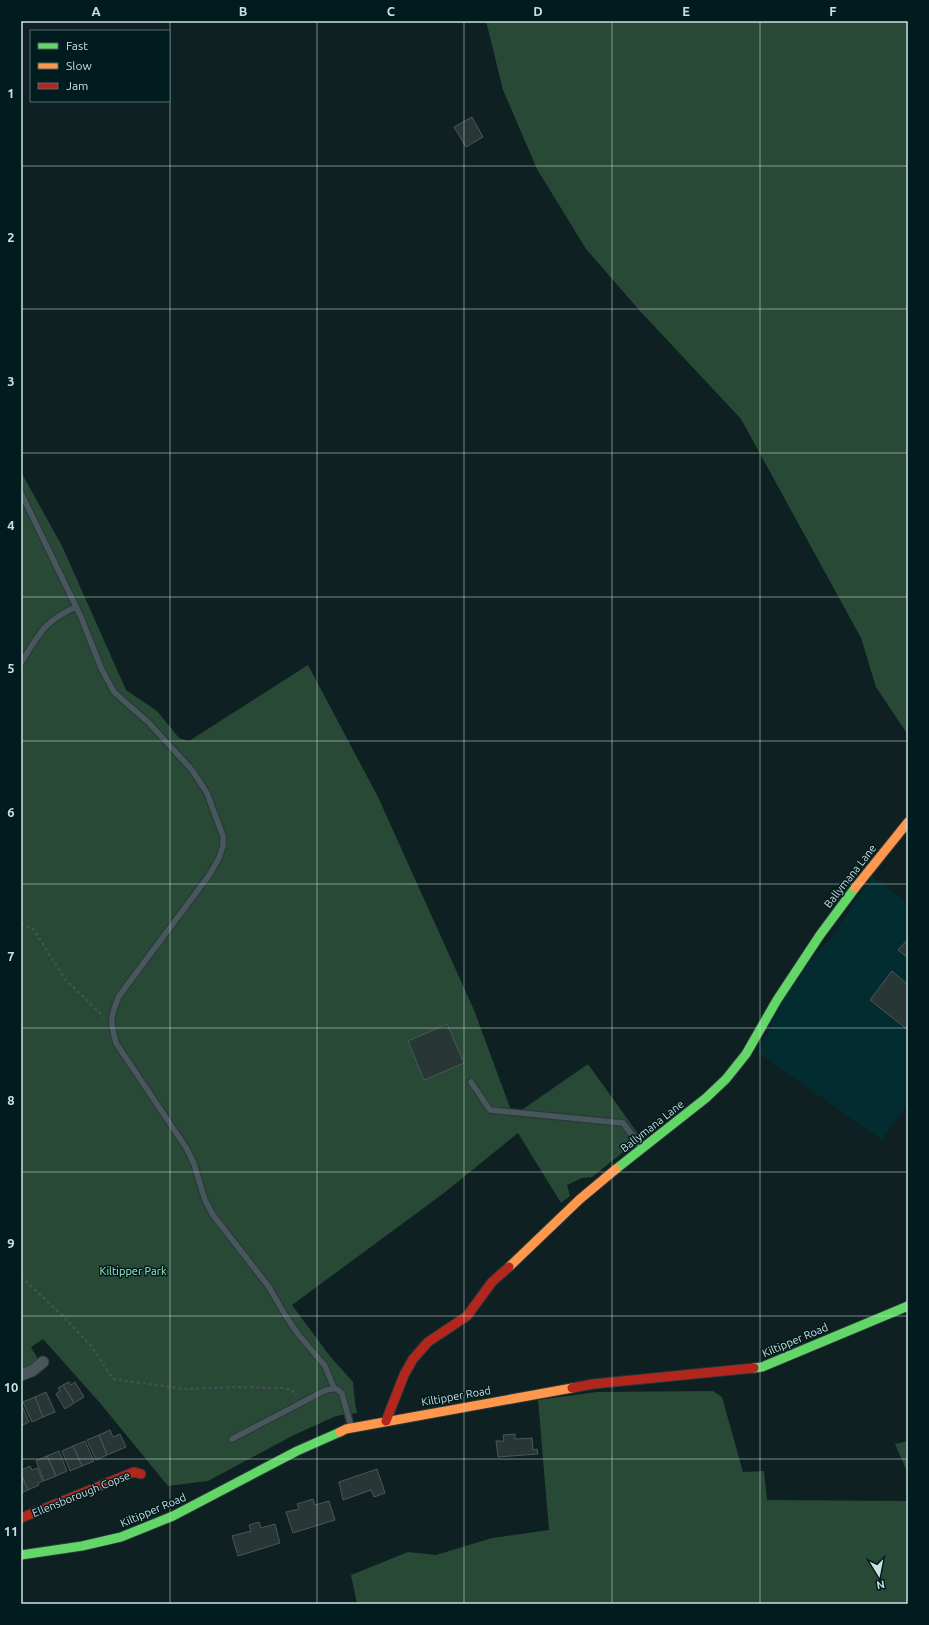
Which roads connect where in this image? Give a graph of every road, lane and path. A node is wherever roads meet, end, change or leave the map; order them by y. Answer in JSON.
{"nodes":[{"id":1,"x":21,"y":493,"type":"edge"},
{"id":2,"x":76,"y":607,"type":"junction"},
{"id":3,"x":21,"y":663,"type":"edge"},
{"id":4,"x":908,"y":822,"type":"edge"},
{"id":5,"x":21,"y":923,"type":"edge"},
{"id":6,"x":111,"y":1024,"type":"junction"},
{"id":7,"x":471,"y":1082,"type":"dead end"},
{"id":8,"x":643,"y":1148,"type":"junction"},
{"id":9,"x":21,"y":1277,"type":"edge"},
{"id":10,"x":908,"y":1306,"type":"edge"},
{"id":11,"x":43,"y":1362,"type":"dead end"},
{"id":12,"x":21,"y":1375,"type":"edge"},
{"id":13,"x":334,"y":1388,"type":"junction"},
{"id":14,"x":299,"y":1404,"type":"junction"},
{"id":15,"x":386,"y":1421,"type":"junction"},
{"id":16,"x":351,"y":1429,"type":"junction"},
{"id":17,"x":232,"y":1439,"type":"dead end"},
{"id":18,"x":141,"y":1474,"type":"dead end"},
{"id":19,"x":21,"y":1518,"type":"edge"},
{"id":20,"x":21,"y":1555,"type":"edge"}],
"edges":[{"from":1,"to":2,"type":"lane"},
{"from":2,"to":3,"type":"lane"},
{"from":2,"to":6,"type":"lane"},
{"from":4,"to":8,"type":"street","name":"Ballymana Lane"},
{"from":5,"to":6,"type":"path"},
{"from":6,"to":13,"type":"lane"},
{"from":7,"to":8,"type":"lane"},
{"from":8,"to":15,"type":"street","name":"Ballymana Lane"},
{"from":9,"to":14,"type":"path"},
{"from":10,"to":15,"type":"street","name":"Kiltipper Road"},
{"from":11,"to":12,"type":"street"},
{"from":13,"to":14,"type":"lane"},
{"from":13,"to":16,"type":"lane"},
{"from":14,"to":17,"type":"lane"},
{"from":15,"to":16,"type":"street","name":"Kiltipper Road"},
{"from":16,"to":20,"type":"street","name":"Kiltipper Road"},
{"from":18,"to":19,"type":"street","name":"Ellensborough Copse"}]}
